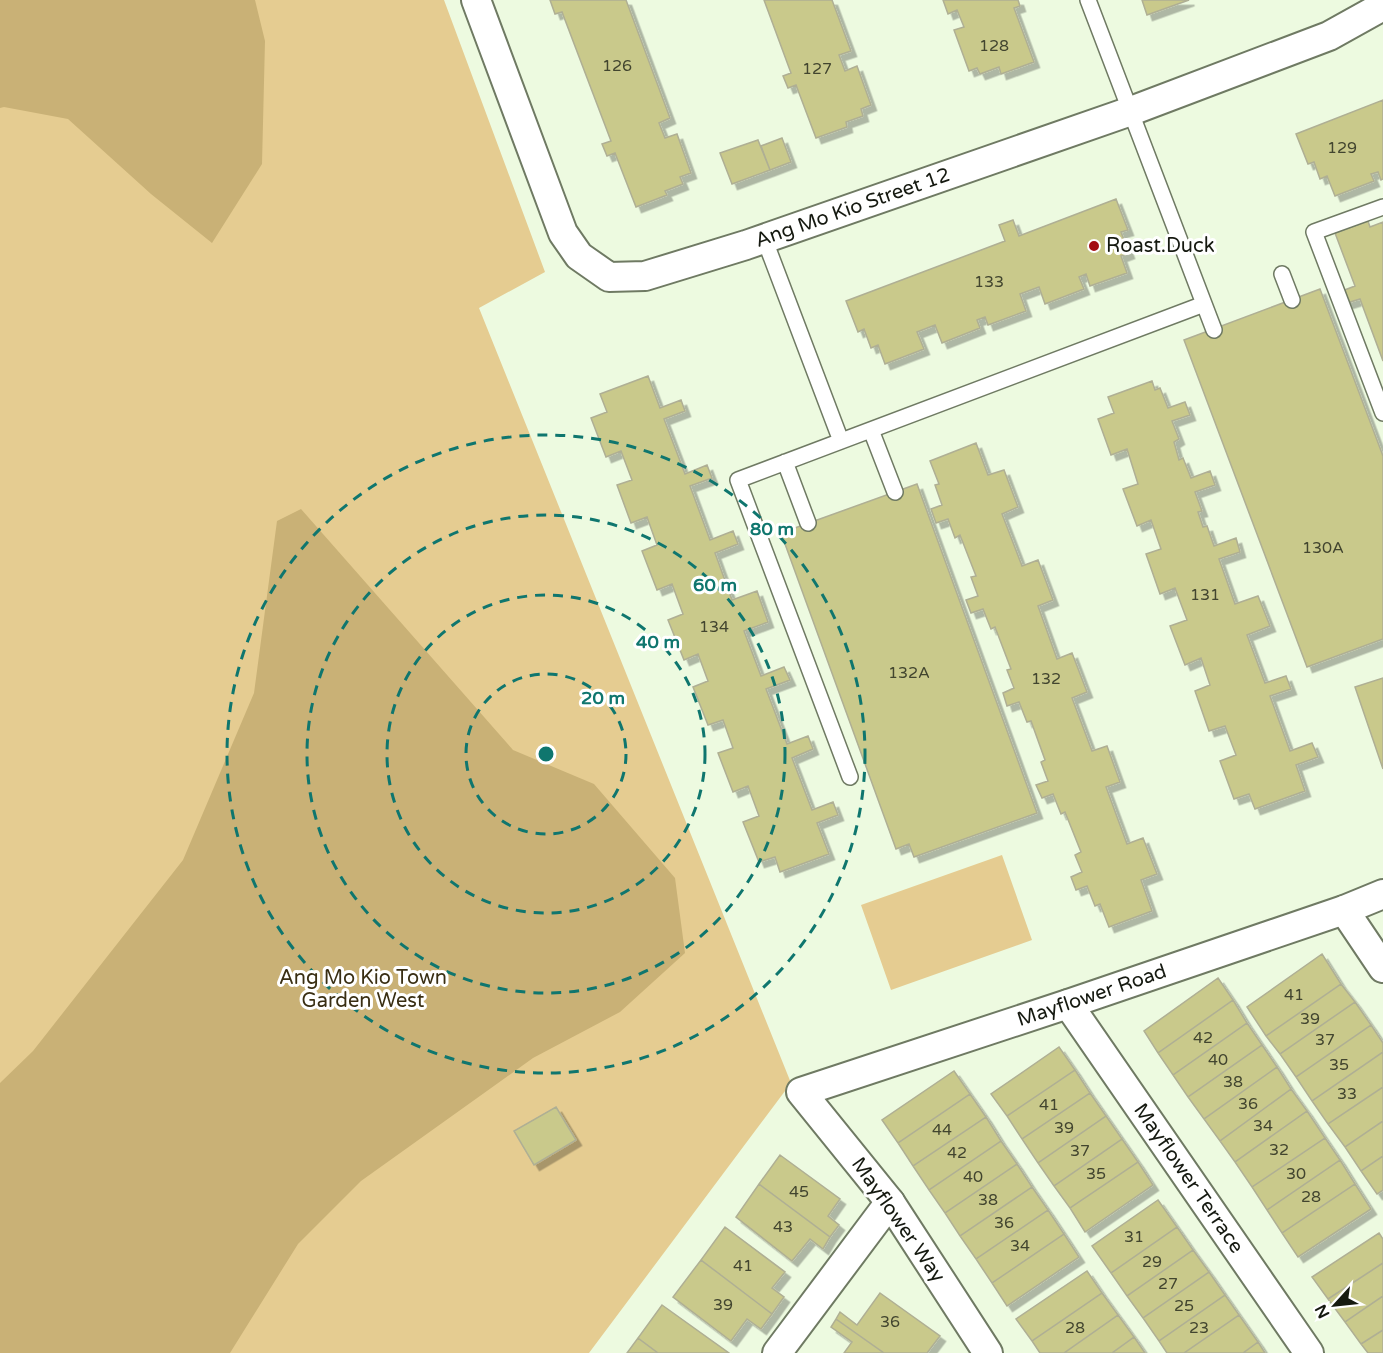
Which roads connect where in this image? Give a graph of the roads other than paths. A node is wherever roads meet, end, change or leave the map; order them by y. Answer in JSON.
{"nodes":[{"id":1,"x":476,"y":0,"type":"edge"},
{"id":2,"x":1088,"y":0,"type":"edge"},
{"id":3,"x":1383,"y":6,"type":"edge"},
{"id":4,"x":1131,"y":111,"type":"junction"},
{"id":5,"x":1383,"y":207,"type":"edge"},
{"id":6,"x":764,"y":238,"type":"junction"},
{"id":7,"x":1282,"y":274,"type":"dead end"},
{"id":8,"x":1292,"y":300,"type":"dead end"},
{"id":9,"x":1204,"y":304,"type":"junction"},
{"id":10,"x":1214,"y":330,"type":"dead end"},
{"id":11,"x":1383,"y":413,"type":"edge"},
{"id":12,"x":871,"y":430,"type":"junction"},
{"id":13,"x":841,"y":441,"type":"junction"},
{"id":14,"x":785,"y":462,"type":"junction"},
{"id":15,"x":895,"y":492,"type":"dead end"},
{"id":16,"x":808,"y":523,"type":"dead end"},
{"id":17,"x":850,"y":777,"type":"dead end"},
{"id":18,"x":1383,"y":894,"type":"edge"},
{"id":19,"x":1344,"y":910,"type":"junction"},
{"id":20,"x":1383,"y":968,"type":"edge"},
{"id":21,"x":1068,"y":1004,"type":"junction"},
{"id":22,"x":801,"y":1092,"type":"joint"},
{"id":23,"x":890,"y":1202,"type":"junction"},
{"id":24,"x":777,"y":1353,"type":"edge"},
{"id":25,"x":988,"y":1353,"type":"edge"},
{"id":26,"x":1309,"y":1353,"type":"edge"}],
"edges":[{"from":1,"to":6,"type":"street","name":"Ang Mo Kio Street 12"},
{"from":2,"to":4,"type":"lane"},
{"from":3,"to":4,"type":"street","name":"Ang Mo Kio Street 12"},
{"from":4,"to":6,"type":"street","name":"Ang Mo Kio Street 12"},
{"from":4,"to":9,"type":"lane"},
{"from":5,"to":11,"type":"lane"},
{"from":6,"to":13,"type":"lane"},
{"from":7,"to":8,"type":"lane"},
{"from":9,"to":10,"type":"lane"},
{"from":9,"to":12,"type":"lane"},
{"from":12,"to":13,"type":"lane"},
{"from":12,"to":15,"type":"lane"},
{"from":13,"to":14,"type":"lane"},
{"from":14,"to":16,"type":"lane"},
{"from":14,"to":17,"type":"lane"},
{"from":18,"to":19,"type":"street","name":"Mayflower Road"},
{"from":19,"to":20,"type":"street"},
{"from":19,"to":21,"type":"street","name":"Mayflower Road"},
{"from":21,"to":22,"type":"street","name":"Mayflower Road"},
{"from":21,"to":26,"type":"street","name":"Mayflower Terrace"},
{"from":22,"to":23,"type":"street","name":"Mayflower Way"},
{"from":23,"to":24,"type":"street"},
{"from":23,"to":25,"type":"street","name":"Mayflower Way"}]}
